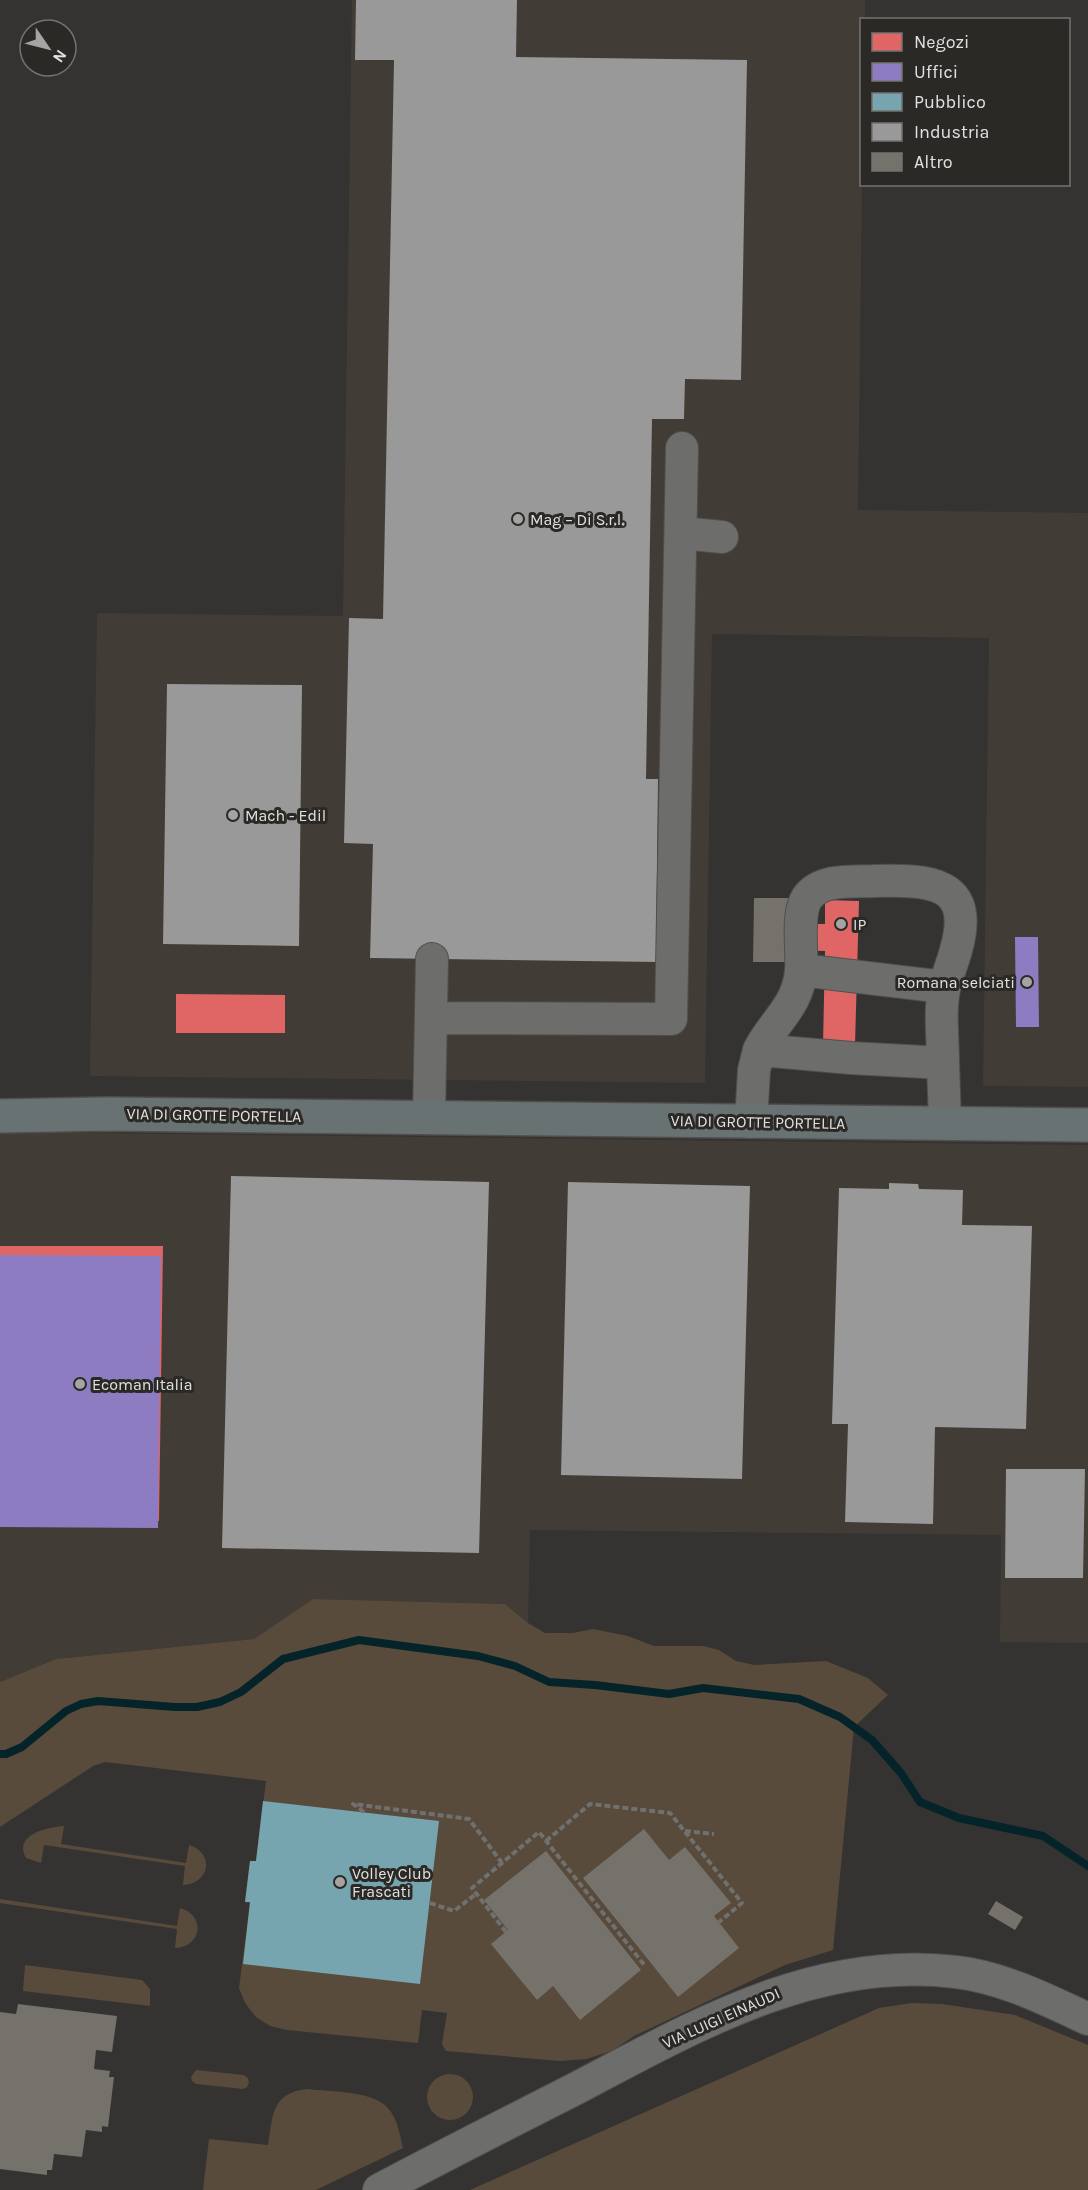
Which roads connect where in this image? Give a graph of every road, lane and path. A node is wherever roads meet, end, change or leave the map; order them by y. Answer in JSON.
{"nodes":[{"id":1,"x":682,"y":448,"type":"dead end"},
{"id":2,"x":681,"y":533,"type":"junction"},
{"id":3,"x":722,"y":537,"type":"dead end"},
{"id":4,"x":432,"y":959,"type":"dead end"},
{"id":5,"x":801,"y":970,"type":"junction"},
{"id":6,"x":944,"y":987,"type":"junction"},
{"id":7,"x":431,"y":1018,"type":"junction"},
{"id":8,"x":759,"y":1050,"type":"junction"},
{"id":9,"x":943,"y":1063,"type":"junction"},
{"id":10,"x":0,"y":1116,"type":"edge"},
{"id":11,"x":429,"y":1117,"type":"junction"},
{"id":12,"x":751,"y":1122,"type":"junction"},
{"id":13,"x":945,"y":1123,"type":"junction"},
{"id":14,"x":1088,"y":1125,"type":"edge"},
{"id":15,"x":364,"y":1812,"type":"dead end"},
{"id":16,"x":684,"y":1831,"type":"junction"},
{"id":17,"x":714,"y":1834,"type":"dead end"},
{"id":18,"x":546,"y":1841,"type":"junction"},
{"id":19,"x":502,"y":1863,"type":"junction"},
{"id":20,"x":476,"y":1894,"type":"junction"},
{"id":21,"x":430,"y":1903,"type":"dead end"},
{"id":22,"x":719,"y":1922,"type":"dead end"},
{"id":23,"x":506,"y":1932,"type":"dead end"},
{"id":24,"x":645,"y":1966,"type":"dead end"},
{"id":25,"x":1088,"y":2019,"type":"edge"},
{"id":26,"x":379,"y":2190,"type":"edge"}],
"edges":[{"from":1,"to":2,"type":"street"},
{"from":2,"to":3,"type":"street"},
{"from":2,"to":7,"type":"street"},
{"from":4,"to":7,"type":"street"},
{"from":5,"to":6,"type":"street"},
{"from":5,"to":6,"type":"street"},
{"from":5,"to":8,"type":"street"},
{"from":6,"to":9,"type":"street"},
{"from":7,"to":11,"type":"street"},
{"from":8,"to":9,"type":"street"},
{"from":8,"to":12,"type":"street"},
{"from":9,"to":13,"type":"street"},
{"from":10,"to":11,"type":"main road","name":"VIA DI GROTTE PORTELLA"},
{"from":11,"to":12,"type":"main road","name":"VIA DI GROTTE PORTELLA"},
{"from":12,"to":13,"type":"main road","name":"VIA DI GROTTE PORTELLA"},
{"from":13,"to":14,"type":"main road","name":"VIA DI GROTTE PORTELLA"},
{"from":15,"to":19,"type":"path"},
{"from":16,"to":17,"type":"path"},
{"from":16,"to":18,"type":"path"},
{"from":16,"to":22,"type":"path"},
{"from":18,"to":19,"type":"path"},
{"from":18,"to":24,"type":"path"},
{"from":19,"to":20,"type":"path"},
{"from":20,"to":21,"type":"path"},
{"from":20,"to":23,"type":"path"},
{"from":25,"to":26,"type":"street","name":"VIA LUIGI EINAUDI"}]}
